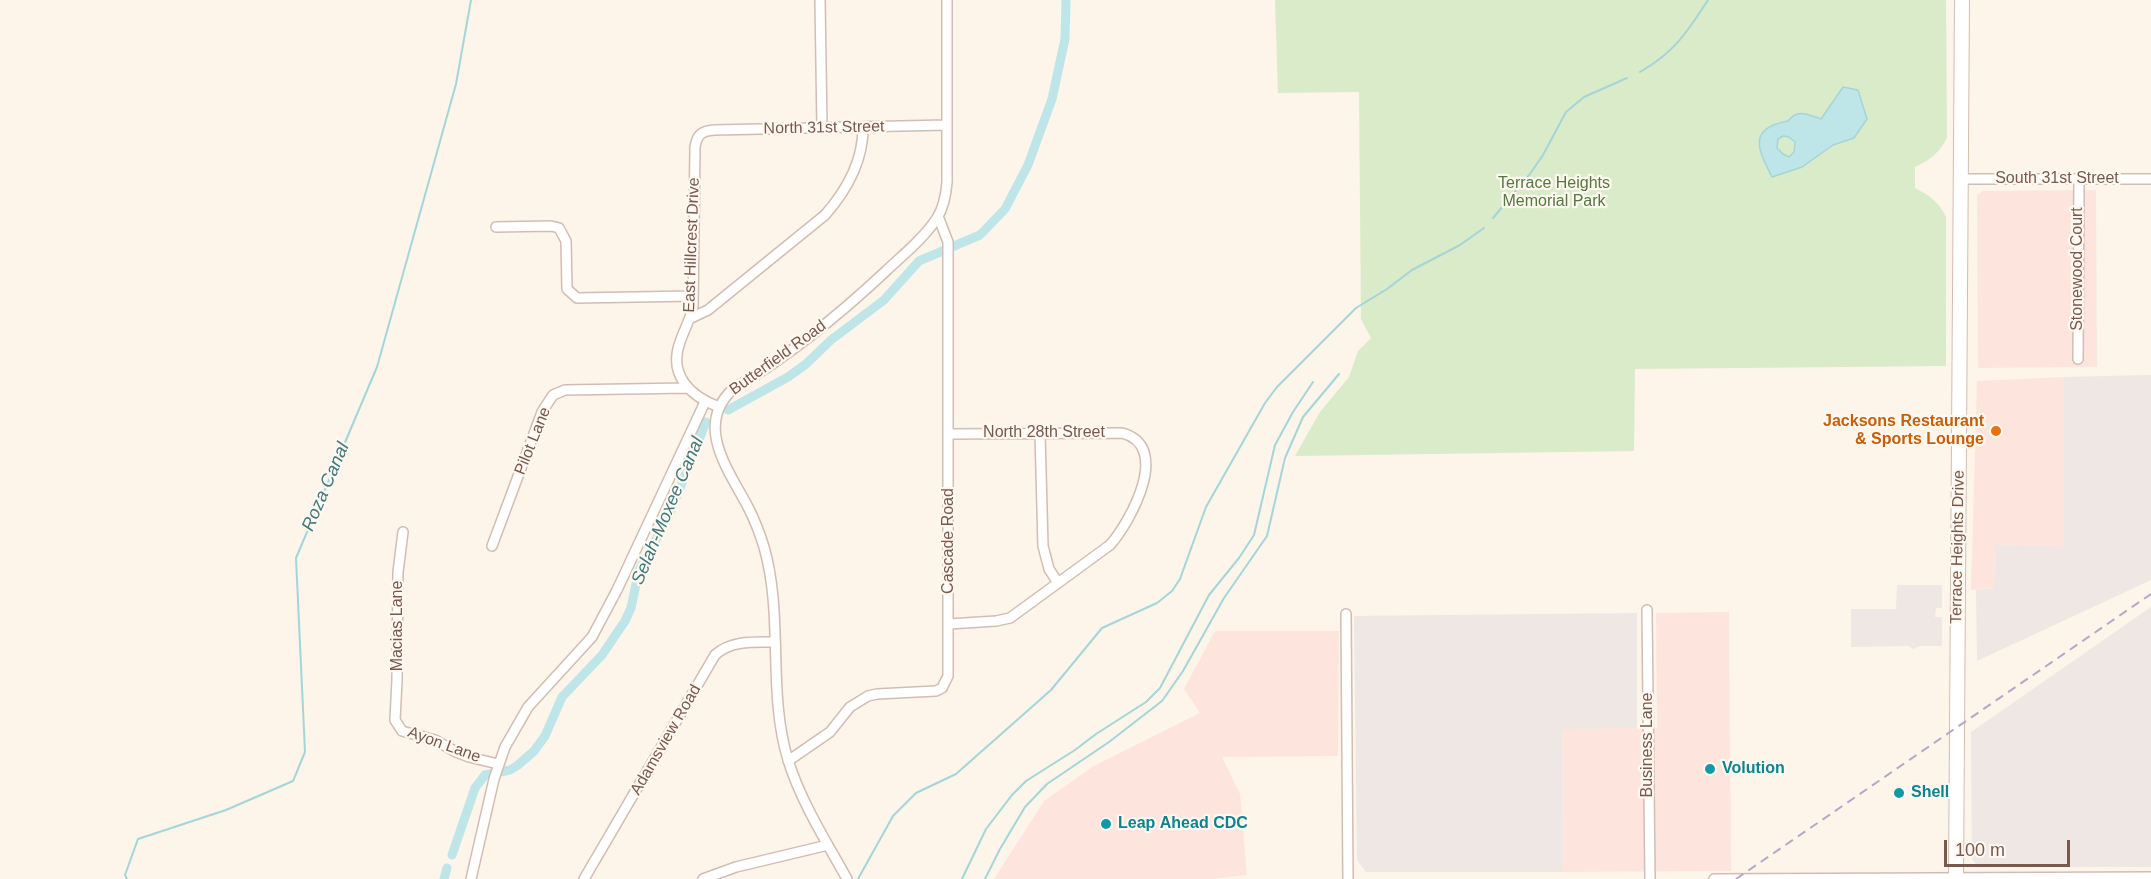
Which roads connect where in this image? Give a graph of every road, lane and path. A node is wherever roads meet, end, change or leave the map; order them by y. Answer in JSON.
{"nodes":[{"id":1,"x":820,"y":0,"type":"edge"},
{"id":2,"x":947,"y":0,"type":"edge"},
{"id":3,"x":1962,"y":0,"type":"edge"},
{"id":4,"x":947,"y":125,"type":"junction"},
{"id":5,"x":822,"y":128,"type":"junction"},
{"id":6,"x":863,"y":128,"type":"junction"},
{"id":7,"x":700,"y":133,"type":"joint"},
{"id":8,"x":2079,"y":178,"type":"junction"},
{"id":9,"x":1962,"y":179,"type":"junction"},
{"id":10,"x":2151,"y":179,"type":"edge"},
{"id":11,"x":938,"y":216,"type":"junction"},
{"id":12,"x":496,"y":227,"type":"dead end"},
{"id":13,"x":693,"y":296,"type":"junction"},
{"id":14,"x":691,"y":318,"type":"junction"},
{"id":15,"x":2078,"y":359,"type":"dead end"},
{"id":16,"x":687,"y":388,"type":"junction"},
{"id":17,"x":705,"y":402,"type":"junction"},
{"id":18,"x":719,"y":407,"type":"junction"},
{"id":19,"x":949,"y":434,"type":"junction"},
{"id":20,"x":1040,"y":434,"type":"junction"},
{"id":21,"x":403,"y":532,"type":"dead end"},
{"id":22,"x":492,"y":546,"type":"dead end"},
{"id":23,"x":1058,"y":583,"type":"junction"},
{"id":24,"x":1647,"y":610,"type":"dead end"},
{"id":25,"x":1346,"y":614,"type":"dead end"},
{"id":26,"x":949,"y":624,"type":"junction"},
{"id":27,"x":775,"y":642,"type":"junction"},
{"id":28,"x":395,"y":720,"type":"joint"},
{"id":29,"x":788,"y":761,"type":"junction"},
{"id":30,"x":496,"y":771,"type":"junction"},
{"id":31,"x":828,"y":845,"type":"junction"},
{"id":32,"x":2151,"y":877,"type":"edge"},
{"id":33,"x":471,"y":879,"type":"edge"},
{"id":34,"x":584,"y":879,"type":"edge"},
{"id":35,"x":703,"y":879,"type":"edge"},
{"id":36,"x":847,"y":879,"type":"edge"},
{"id":37,"x":1348,"y":879,"type":"edge"},
{"id":38,"x":1650,"y":879,"type":"edge"},
{"id":39,"x":1714,"y":879,"type":"edge"},
{"id":40,"x":1956,"y":879,"type":"edge"}],
"edges":[{"from":1,"to":5,"type":"street"},
{"from":2,"to":4,"type":"street","name":"Butterfield Road"},
{"from":3,"to":9,"type":"main road","name":"Terrace Heights Drive"},
{"from":4,"to":6,"type":"street","name":"North 31st Street"},
{"from":4,"to":11,"type":"street","name":"Butterfield Road"},
{"from":5,"to":6,"type":"street","name":"North 31st Street"},
{"from":5,"to":7,"type":"street","name":"North 31st Street"},
{"from":6,"to":14,"type":"street"},
{"from":7,"to":13,"type":"street","name":"East Hillcrest Drive"},
{"from":8,"to":9,"type":"street","name":"South 31st Street"},
{"from":8,"to":10,"type":"street","name":"South 31st Street"},
{"from":8,"to":15,"type":"street","name":"Stonewood Court"},
{"from":9,"to":40,"type":"main road","name":"Terrace Heights Drive"},
{"from":11,"to":18,"type":"street","name":"Butterfield Road"},
{"from":11,"to":19,"type":"street","name":"Cascade Road"},
{"from":12,"to":13,"type":"street"},
{"from":13,"to":14,"type":"street","name":"East Hillcrest Drive"},
{"from":14,"to":16,"type":"street","name":"East Hillcrest Drive"},
{"from":16,"to":17,"type":"street"},
{"from":16,"to":22,"type":"street","name":"Pilot Lane"},
{"from":17,"to":18,"type":"street"},
{"from":17,"to":30,"type":"street"},
{"from":18,"to":27,"type":"street","name":"Butterfield Road"},
{"from":19,"to":20,"type":"street","name":"North 28th Street"},
{"from":19,"to":26,"type":"street","name":"Cascade Road"},
{"from":20,"to":23,"type":"street"},
{"from":20,"to":23,"type":"street","name":"North 28th Street"},
{"from":21,"to":28,"type":"street","name":"Macias Lane"},
{"from":23,"to":26,"type":"street"},
{"from":24,"to":38,"type":"street","name":"Business Lane"},
{"from":25,"to":37,"type":"street"},
{"from":26,"to":29,"type":"street","name":"Cascade Road"},
{"from":27,"to":29,"type":"street","name":"Butterfield Road"},
{"from":27,"to":34,"type":"street","name":"Adamsview Road"},
{"from":28,"to":30,"type":"street","name":"Ayon Lane"},
{"from":29,"to":31,"type":"street","name":"Butterfield Road"},
{"from":30,"to":33,"type":"street"},
{"from":31,"to":35,"type":"street"},
{"from":31,"to":36,"type":"street","name":"Butterfield Road"},
{"from":32,"to":40,"type":"street"},
{"from":39,"to":40,"type":"street"}]}
